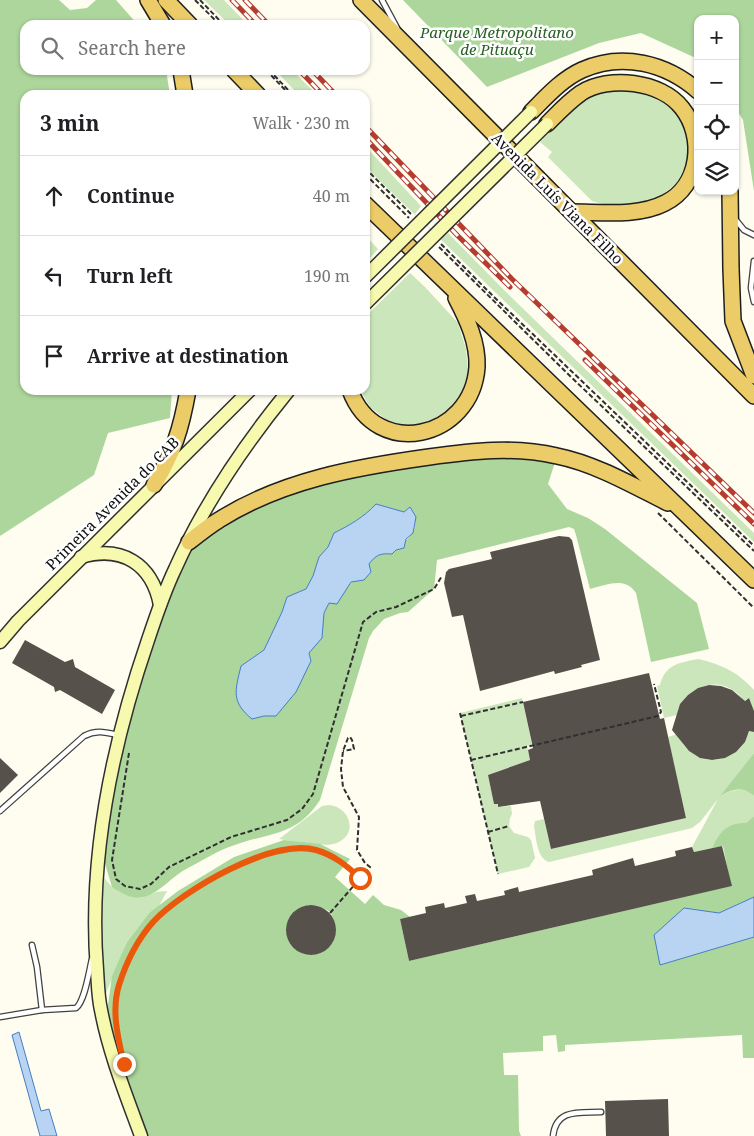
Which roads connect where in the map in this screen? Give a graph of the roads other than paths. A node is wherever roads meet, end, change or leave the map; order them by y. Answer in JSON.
{"nodes":[{"id":1,"x":148,"y":0,"type":"edge"},
{"id":2,"x":166,"y":0,"type":"edge"},
{"id":3,"x":362,"y":0,"type":"edge"},
{"id":4,"x":382,"y":0,"type":"edge"},
{"id":5,"x":160,"y":20,"type":"edge"},
{"id":6,"x":185,"y":20,"type":"edge"},
{"id":7,"x":407,"y":47,"type":"junction"},
{"id":8,"x":182,"y":75,"type":"edge"},
{"id":9,"x":239,"y":75,"type":"edge"},
{"id":10,"x":694,"y":87,"type":"edge"},
{"id":11,"x":185,"y":90,"type":"edge"},
{"id":12,"x":253,"y":90,"type":"edge"},
{"id":13,"x":531,"y":112,"type":"joint"},
{"id":14,"x":547,"y":124,"type":"joint"},
{"id":15,"x":730,"y":195,"type":"edge"},
{"id":16,"x":370,"y":209,"type":"edge"},
{"id":17,"x":572,"y":212,"type":"junction"},
{"id":18,"x":730,"y":212,"type":"junction"},
{"id":19,"x":754,"y":235,"type":"edge"},
{"id":20,"x":754,"y":261,"type":"edge"},
{"id":21,"x":370,"y":272,"type":"edge"},
{"id":22,"x":451,"y":288,"type":"junction"},
{"id":23,"x":370,"y":299,"type":"edge"},
{"id":24,"x":754,"y":302,"type":"edge"},
{"id":25,"x":754,"y":376,"type":"edge"},
{"id":26,"x":187,"y":395,"type":"edge"},
{"id":27,"x":245,"y":395,"type":"edge"},
{"id":28,"x":284,"y":395,"type":"edge"},
{"id":29,"x":352,"y":395,"type":"edge"},
{"id":30,"x":754,"y":396,"type":"edge"},
{"id":31,"x":154,"y":485,"type":"junction"},
{"id":32,"x":681,"y":510,"type":"junction"},
{"id":33,"x":188,"y":542,"type":"junction"},
{"id":34,"x":81,"y":557,"type":"junction"},
{"id":35,"x":754,"y":580,"type":"edge"},
{"id":36,"x":160,"y":605,"type":"junction"},
{"id":37,"x":0,"y":642,"type":"edge"},
{"id":38,"x":120,"y":735,"type":"junction"},
{"id":39,"x":0,"y":812,"type":"edge"},
{"id":40,"x":32,"y":945,"type":"dead end"},
{"id":41,"x":95,"y":946,"type":"junction"},
{"id":42,"x":42,"y":1010,"type":"junction"},
{"id":43,"x":0,"y":1017,"type":"edge"},
{"id":44,"x":601,"y":1112,"type":"dead end"},
{"id":45,"x":141,"y":1136,"type":"edge"},
{"id":46,"x":553,"y":1136,"type":"edge"}],
"edges":[{"from":1,"to":5,"type":"highway"},
{"from":2,"to":6,"type":"highway"},
{"from":3,"to":7,"type":"highway","name":"Avenida Luís Viana Filho"},
{"from":4,"to":7,"type":"lane"},
{"from":7,"to":17,"type":"highway","name":"Avenida Luís Viana Filho"},
{"from":8,"to":11,"type":"highway"},
{"from":9,"to":12,"type":"highway"},
{"from":10,"to":13,"type":"highway"},
{"from":13,"to":21,"type":"main road","bridge":true},
{"from":14,"to":17,"type":"highway"},
{"from":14,"to":23,"type":"main road","bridge":true},
{"from":15,"to":18,"type":"highway"},
{"from":16,"to":22,"type":"highway"},
{"from":17,"to":30,"type":"highway","name":"Avenida Luís Viana Filho"},
{"from":18,"to":19,"type":"lane"},
{"from":18,"to":25,"type":"highway"},
{"from":20,"to":24,"type":"lane"},
{"from":22,"to":29,"type":"highway"},
{"from":22,"to":32,"type":"highway"},
{"from":26,"to":31,"type":"highway"},
{"from":27,"to":31,"type":"main road","name":"Primeira Avenida do CAB"},
{"from":28,"to":33,"type":"main road"},
{"from":31,"to":34,"type":"main road","name":"Primeira Avenida do CAB"},
{"from":32,"to":33,"type":"highway"},
{"from":32,"to":35,"type":"highway"},
{"from":33,"to":36,"type":"main road"},
{"from":34,"to":36,"type":"main road"},
{"from":34,"to":37,"type":"main road","name":"Primeira Avenida do CAB"},
{"from":36,"to":38,"type":"main road"},
{"from":38,"to":39,"type":"lane"},
{"from":38,"to":41,"type":"main road"},
{"from":40,"to":42,"type":"lane"},
{"from":41,"to":42,"type":"lane"},
{"from":41,"to":45,"type":"main road"},
{"from":42,"to":43,"type":"lane"},
{"from":44,"to":46,"type":"lane"}]}
